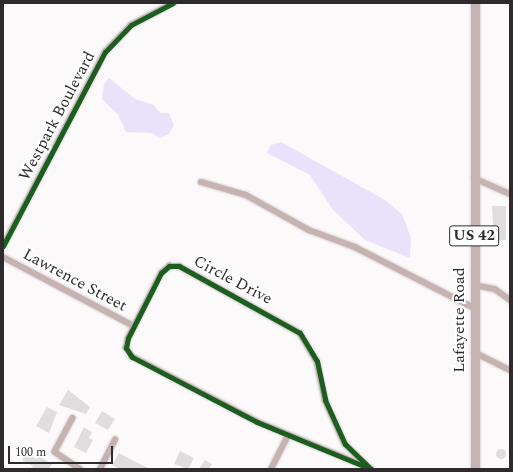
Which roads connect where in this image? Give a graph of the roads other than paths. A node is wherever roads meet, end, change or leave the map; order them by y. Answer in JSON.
{"nodes":[{"id":1,"x":173,"y":3,"type":"edge"},
{"id":2,"x":475,"y":3,"type":"edge"},
{"id":3,"x":474,"y":178,"type":"junction"},
{"id":4,"x":201,"y":182,"type":"dead end"},
{"id":5,"x":510,"y":194,"type":"edge"},
{"id":6,"x":3,"y":246,"type":"edge"},
{"id":7,"x":3,"y":257,"type":"edge"},
{"id":8,"x":474,"y":285,"type":"junction"},
{"id":9,"x":510,"y":300,"type":"edge"},
{"id":10,"x":474,"y":308,"type":"junction"},
{"id":11,"x":134,"y":326,"type":"junction"},
{"id":12,"x":474,"y":352,"type":"junction"},
{"id":13,"x":510,"y":370,"type":"edge"},
{"id":14,"x":73,"y":418,"type":"dead end"},
{"id":15,"x":288,"y":435,"type":"junction"},
{"id":16,"x":115,"y":440,"type":"dead end"},
{"id":17,"x":80,"y":469,"type":"edge"},
{"id":18,"x":100,"y":469,"type":"edge"},
{"id":19,"x":271,"y":469,"type":"edge"},
{"id":20,"x":371,"y":469,"type":"edge"},
{"id":21,"x":476,"y":469,"type":"edge"}],
"edges":[{"from":1,"to":6,"type":"street","name":"Westpark Boulevard"},
{"from":2,"to":3,"type":"main road","name":"Lafayette Road","number":"US 42"},
{"from":3,"to":5,"type":"street"},
{"from":3,"to":8,"type":"main road","name":"Lafayette Road","number":"US 42"},
{"from":4,"to":10,"type":"street"},
{"from":7,"to":11,"type":"street","name":"Lawrence Street"},
{"from":8,"to":9,"type":"street"},
{"from":8,"to":10,"type":"main road","name":"Lafayette Road","number":"US 42"},
{"from":10,"to":12,"type":"main road","name":"Lafayette Road","number":"US 42"},
{"from":11,"to":15,"type":"street","name":"Circle Drive"},
{"from":11,"to":20,"type":"street","name":"Circle Drive"},
{"from":12,"to":13,"type":"street"},
{"from":12,"to":21,"type":"main road","name":"Lafayette Road","number":"US 42"},
{"from":14,"to":17,"type":"street"},
{"from":15,"to":19,"type":"street"},
{"from":15,"to":20,"type":"street","name":"Circle Drive"},
{"from":16,"to":18,"type":"street"}]}
